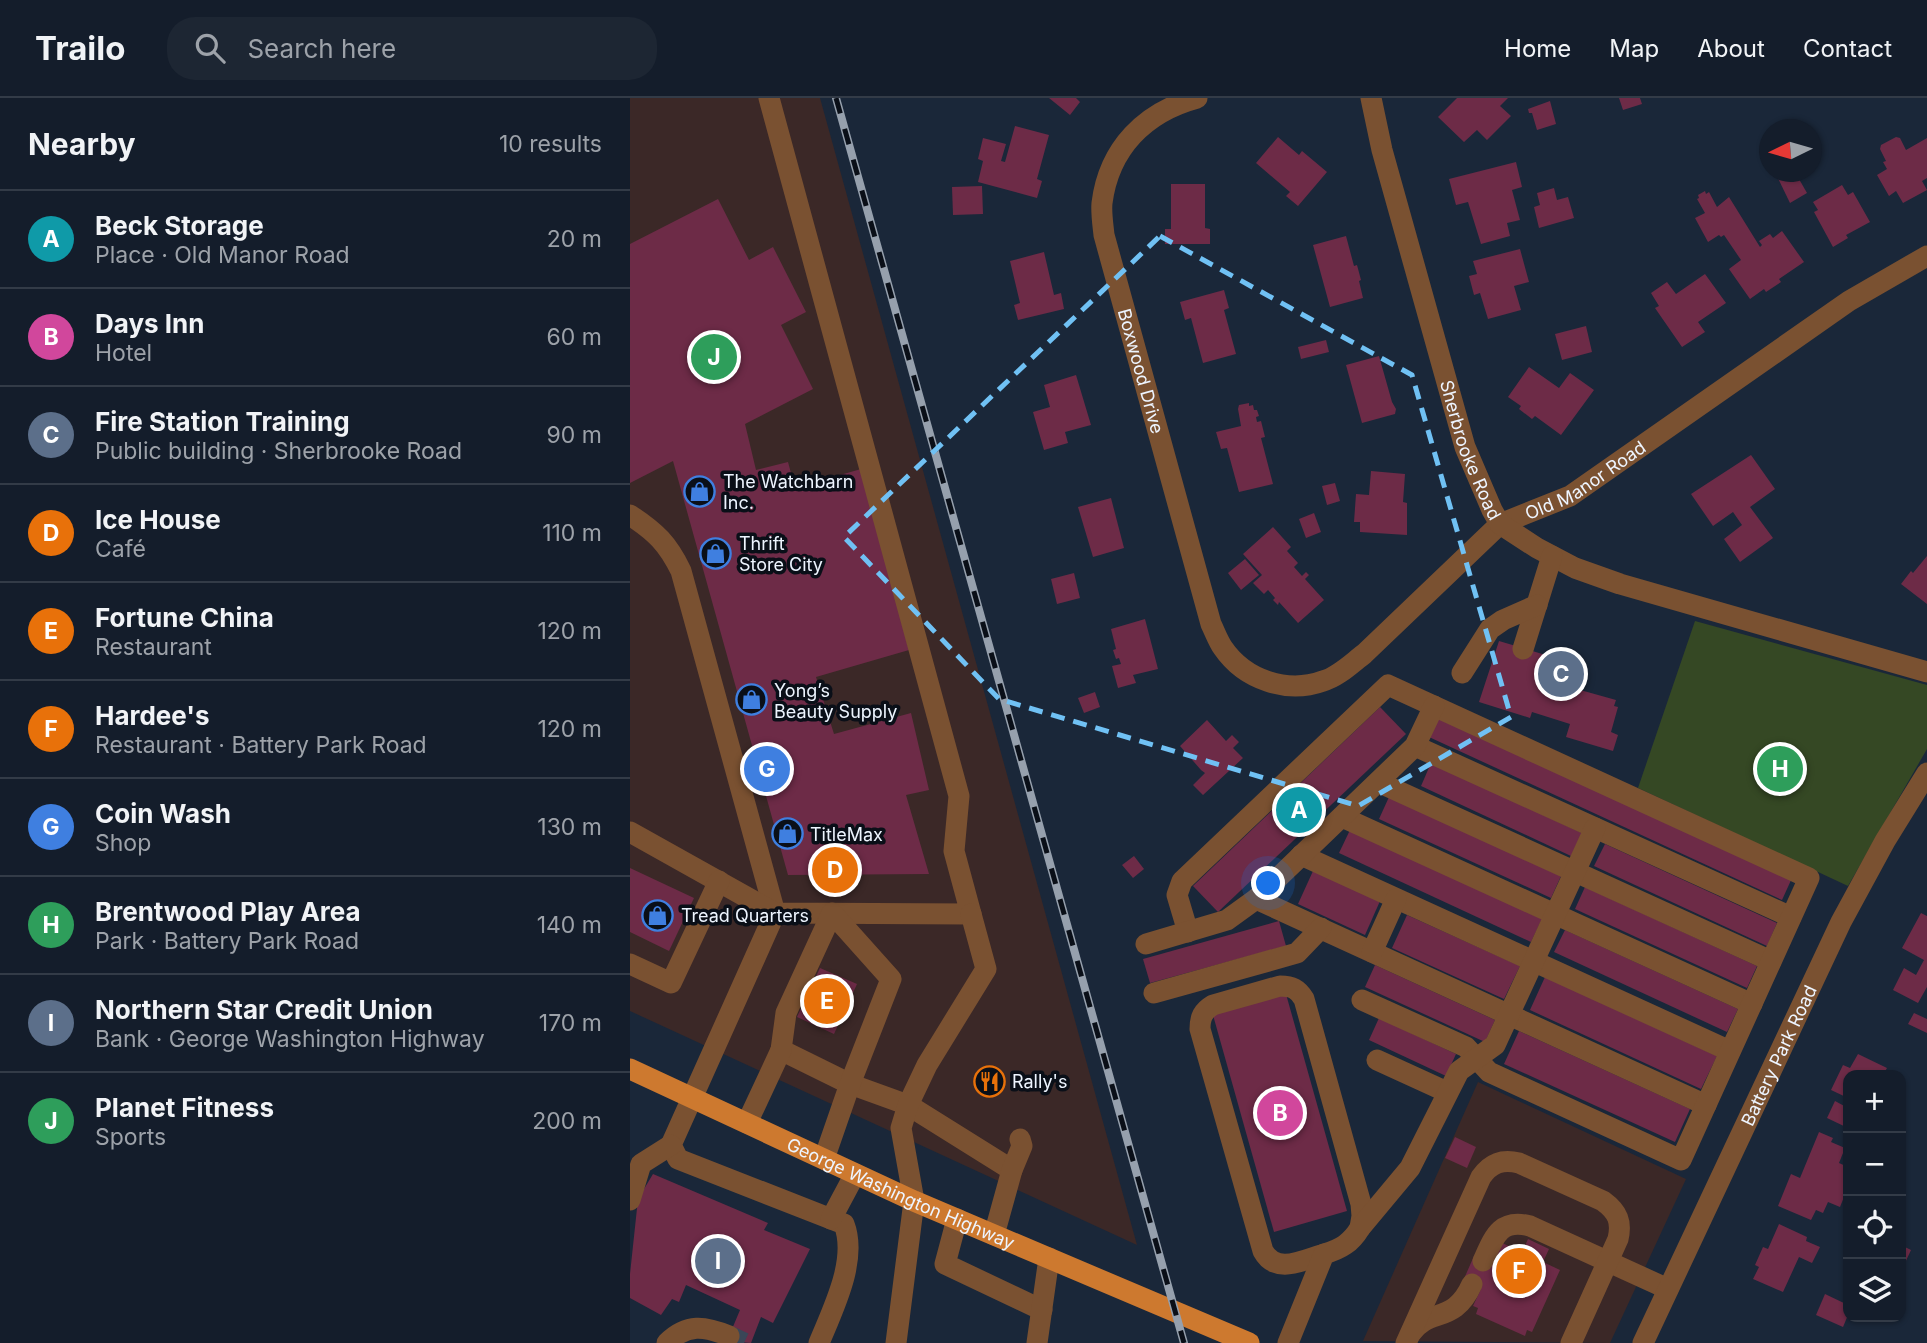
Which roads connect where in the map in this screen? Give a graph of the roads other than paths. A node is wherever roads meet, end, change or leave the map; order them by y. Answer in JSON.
{"nodes":[{"id":1,"x":769,"y":98,"type":"edge"},
{"id":2,"x":1197,"y":98,"type":"edge"},
{"id":3,"x":1371,"y":98,"type":"edge"},
{"id":4,"x":1927,"y":256,"type":"edge"},
{"id":5,"x":630,"y":515,"type":"edge"},
{"id":6,"x":1500,"y":524,"type":"junction"},
{"id":7,"x":1552,"y":556,"type":"junction"},
{"id":8,"x":1537,"y":605,"type":"junction"},
{"id":9,"x":1524,"y":649,"type":"dead end"},
{"id":10,"x":1927,"y":672,"type":"edge"},
{"id":11,"x":1250,"y":673,"type":"joint"},
{"id":12,"x":1462,"y":673,"type":"dead end"},
{"id":13,"x":1434,"y":706,"type":"junction"},
{"id":14,"x":1415,"y":746,"type":"junction"},
{"id":15,"x":1927,"y":773,"type":"edge"},
{"id":16,"x":1378,"y":782,"type":"junction"},
{"id":17,"x":1342,"y":817,"type":"junction"},
{"id":18,"x":1595,"y":828,"type":"junction"},
{"id":19,"x":630,"y":832,"type":"edge"},
{"id":20,"x":1301,"y":855,"type":"junction"},
{"id":21,"x":1575,"y":872,"type":"junction"},
{"id":22,"x":719,"y":881,"type":"junction"},
{"id":23,"x":1256,"y":899,"type":"junction"},
{"id":24,"x":1396,"y":899,"type":"junction"},
{"id":25,"x":775,"y":913,"type":"junction"},
{"id":26,"x":832,"y":913,"type":"junction"},
{"id":27,"x":971,"y":914,"type":"junction"},
{"id":28,"x":1555,"y":914,"type":"junction"},
{"id":29,"x":1791,"y":918,"type":"junction"},
{"id":30,"x":1321,"y":928,"type":"junction"},
{"id":31,"x":1188,"y":932,"type":"junction"},
{"id":32,"x":1146,"y":944,"type":"dead end"},
{"id":33,"x":1372,"y":952,"type":"junction"},
{"id":34,"x":1534,"y":961,"type":"junction"},
{"id":35,"x":1771,"y":961,"type":"junction"},
{"id":36,"x":630,"y":964,"type":"edge"},
{"id":37,"x":1154,"y":993,"type":"dead end"},
{"id":38,"x":1362,"y":1000,"type":"dead end"},
{"id":39,"x":1752,"y":1004,"type":"junction"},
{"id":40,"x":1509,"y":1015,"type":"junction"},
{"id":41,"x":781,"y":1050,"type":"junction"},
{"id":42,"x":1730,"y":1051,"type":"junction"},
{"id":43,"x":1477,"y":1059,"type":"junction"},
{"id":44,"x":1377,"y":1060,"type":"dead end"},
{"id":45,"x":631,"y":1072,"type":"edge"},
{"id":46,"x":850,"y":1084,"type":"junction"},
{"id":47,"x":1447,"y":1092,"type":"junction"},
{"id":48,"x":694,"y":1098,"type":"junction"},
{"id":49,"x":908,"y":1105,"type":"junction"},
{"id":50,"x":1706,"y":1105,"type":"junction"},
{"id":51,"x":747,"y":1123,"type":"junction"},
{"id":52,"x":1020,"y":1139,"type":"dead end"},
{"id":53,"x":671,"y":1145,"type":"junction"},
{"id":54,"x":824,"y":1159,"type":"junction"},
{"id":55,"x":1012,"y":1170,"type":"junction"},
{"id":56,"x":855,"y":1174,"type":"junction"},
{"id":57,"x":630,"y":1200,"type":"edge"},
{"id":58,"x":914,"y":1201,"type":"junction"},
{"id":59,"x":831,"y":1219,"type":"junction"},
{"id":60,"x":957,"y":1219,"type":"junction"},
{"id":61,"x":1360,"y":1228,"type":"junction"},
{"id":62,"x":994,"y":1235,"type":"junction"},
{"id":63,"x":1324,"y":1254,"type":"junction"},
{"id":64,"x":1049,"y":1258,"type":"junction"},
{"id":65,"x":1483,"y":1261,"type":"dead end"},
{"id":66,"x":1608,"y":1261,"type":"junction"},
{"id":67,"x":1472,"y":1284,"type":"dead end"},
{"id":68,"x":1668,"y":1289,"type":"junction"},
{"id":69,"x":1042,"y":1310,"type":"junction"},
{"id":70,"x":729,"y":1336,"type":"dead end"},
{"id":71,"x":1407,"y":1340,"type":"edge"},
{"id":72,"x":667,"y":1343,"type":"edge"},
{"id":73,"x":820,"y":1343,"type":"edge"},
{"id":74,"x":896,"y":1343,"type":"edge"},
{"id":75,"x":1037,"y":1343,"type":"edge"},
{"id":76,"x":1249,"y":1343,"type":"edge"},
{"id":77,"x":1288,"y":1343,"type":"edge"},
{"id":78,"x":1571,"y":1343,"type":"edge"},
{"id":79,"x":1643,"y":1343,"type":"edge"}],
"edges":[{"from":1,"to":27,"type":"street"},
{"from":2,"to":11,"type":"street","name":"Boxwood Drive"},
{"from":3,"to":6,"type":"street","name":"Sherbrooke Road"},
{"from":4,"to":6,"type":"street","name":"Old Manor Road"},
{"from":5,"to":25,"type":"street"},
{"from":6,"to":7,"type":"street","name":"Sherbrooke Road"},
{"from":6,"to":11,"type":"street","name":"Old Manor Road"},
{"from":7,"to":8,"type":"street"},
{"from":7,"to":10,"type":"street","name":"Sherbrooke Road"},
{"from":8,"to":9,"type":"street"},
{"from":8,"to":12,"type":"street"},
{"from":13,"to":14,"type":"street"},
{"from":13,"to":29,"type":"street"},
{"from":13,"to":31,"type":"street"},
{"from":14,"to":16,"type":"street"},
{"from":14,"to":18,"type":"street"},
{"from":15,"to":68,"type":"street","name":"Battery Park Road"},
{"from":16,"to":17,"type":"street"},
{"from":16,"to":21,"type":"street"},
{"from":17,"to":20,"type":"street"},
{"from":17,"to":28,"type":"street"},
{"from":18,"to":21,"type":"street"},
{"from":18,"to":29,"type":"street"},
{"from":19,"to":22,"type":"street"},
{"from":20,"to":23,"type":"street"},
{"from":20,"to":24,"type":"street"},
{"from":21,"to":28,"type":"street"},
{"from":21,"to":35,"type":"street"},
{"from":22,"to":25,"type":"street"},
{"from":22,"to":36,"type":"street"},
{"from":23,"to":30,"type":"street"},
{"from":23,"to":31,"type":"street"},
{"from":24,"to":33,"type":"street"},
{"from":24,"to":34,"type":"street"},
{"from":25,"to":26,"type":"street"},
{"from":25,"to":48,"type":"street"},
{"from":26,"to":27,"type":"street"},
{"from":26,"to":41,"type":"street"},
{"from":26,"to":46,"type":"street"},
{"from":27,"to":49,"type":"street"},
{"from":28,"to":34,"type":"street"},
{"from":28,"to":39,"type":"street"},
{"from":29,"to":35,"type":"street"},
{"from":30,"to":33,"type":"street"},
{"from":30,"to":37,"type":"street"},
{"from":31,"to":32,"type":"street"},
{"from":33,"to":40,"type":"street"},
{"from":34,"to":40,"type":"street"},
{"from":34,"to":42,"type":"street"},
{"from":35,"to":39,"type":"street"},
{"from":38,"to":43,"type":"street"},
{"from":39,"to":42,"type":"street"},
{"from":40,"to":43,"type":"street"},
{"from":40,"to":50,"type":"street"},
{"from":41,"to":46,"type":"street"},
{"from":41,"to":51,"type":"street"},
{"from":42,"to":50,"type":"street"},
{"from":43,"to":47,"type":"street"},
{"from":43,"to":50,"type":"street"},
{"from":44,"to":47,"type":"street"},
{"from":45,"to":48,"type":"main road","name":"George Washington Highway"},
{"from":46,"to":49,"type":"street"},
{"from":46,"to":54,"type":"street"},
{"from":47,"to":61,"type":"street"},
{"from":48,"to":51,"type":"main road","name":"George Washington Highway"},
{"from":48,"to":53,"type":"street"},
{"from":49,"to":55,"type":"street"},
{"from":49,"to":58,"type":"street"},
{"from":51,"to":54,"type":"main road","name":"George Washington Highway"},
{"from":52,"to":55,"type":"street"},
{"from":53,"to":57,"type":"street"},
{"from":53,"to":59,"type":"street"},
{"from":54,"to":56,"type":"main road","name":"George Washington Highway"},
{"from":55,"to":62,"type":"street"},
{"from":56,"to":58,"type":"main road","name":"George Washington Highway"},
{"from":56,"to":59,"type":"street"},
{"from":58,"to":60,"type":"main road","name":"George Washington Highway"},
{"from":58,"to":74,"type":"street"},
{"from":59,"to":73,"type":"street"},
{"from":60,"to":62,"type":"main road","name":"George Washington Highway"},
{"from":60,"to":69,"type":"street"},
{"from":61,"to":63,"type":"street"},
{"from":61,"to":63,"type":"street"},
{"from":62,"to":64,"type":"main road","name":"George Washington Highway"},
{"from":63,"to":77,"type":"street"},
{"from":64,"to":69,"type":"street"},
{"from":64,"to":76,"type":"main road","name":"George Washington Highway"},
{"from":65,"to":66,"type":"street"},
{"from":66,"to":68,"type":"street"},
{"from":66,"to":71,"type":"street"},
{"from":66,"to":78,"type":"street"},
{"from":67,"to":71,"type":"street"},
{"from":68,"to":79,"type":"street","name":"Battery Park Road"},
{"from":69,"to":75,"type":"street"},
{"from":70,"to":72,"type":"street"}]}
